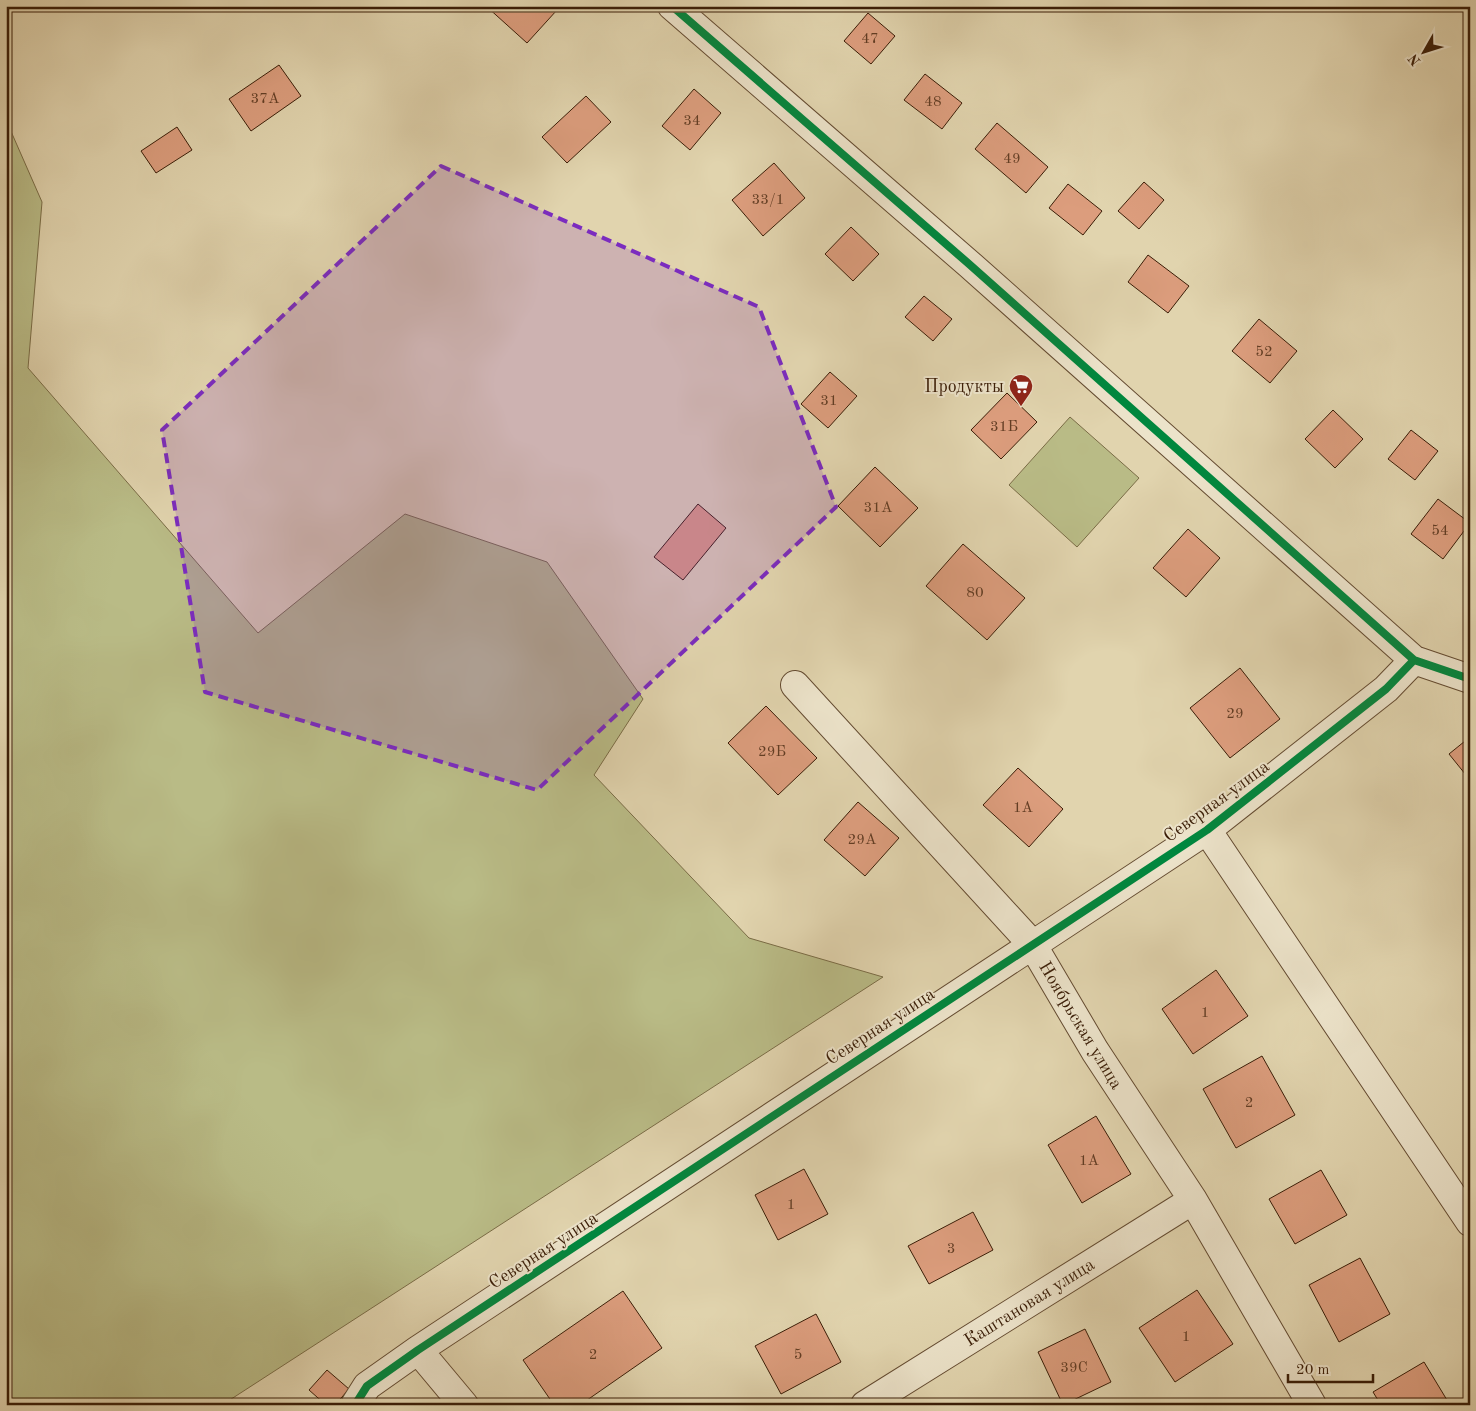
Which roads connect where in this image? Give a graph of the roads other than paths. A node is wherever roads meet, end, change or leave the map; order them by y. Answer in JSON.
{"nodes":[{"id":1,"x":672,"y":6,"type":"edge"},
{"id":2,"x":1414,"y":660,"type":"junction"},
{"id":3,"x":1470,"y":680,"type":"edge"},
{"id":4,"x":795,"y":685,"type":"dead end"},
{"id":5,"x":1207,"y":830,"type":"junction"},
{"id":6,"x":1032,"y":944,"type":"junction"},
{"id":7,"x":1193,"y":1200,"type":"junction"},
{"id":8,"x":1470,"y":1222,"type":"edge"},
{"id":9,"x":418,"y":1350,"type":"junction"},
{"id":10,"x":355,"y":1405,"type":"edge"},
{"id":11,"x":464,"y":1405,"type":"edge"},
{"id":12,"x":864,"y":1405,"type":"edge"},
{"id":13,"x":1312,"y":1405,"type":"edge"}],
"edges":[{"from":1,"to":2,"type":"street"},
{"from":2,"to":3,"type":"street"},
{"from":2,"to":5,"type":"street","name":"Северная улица"},
{"from":4,"to":6,"type":"street","name":"Ноябрьская улица"},
{"from":5,"to":6,"type":"street","name":"Северная улица"},
{"from":5,"to":8,"type":"street"},
{"from":6,"to":7,"type":"street","name":"Ноябрьская улица"},
{"from":6,"to":9,"type":"street","name":"Северная улица"},
{"from":7,"to":12,"type":"street","name":"Каштановая улица"},
{"from":7,"to":13,"type":"street","name":"Ноябрьская улица"},
{"from":9,"to":10,"type":"street","name":"Северная улица"},
{"from":9,"to":11,"type":"street"}]}
